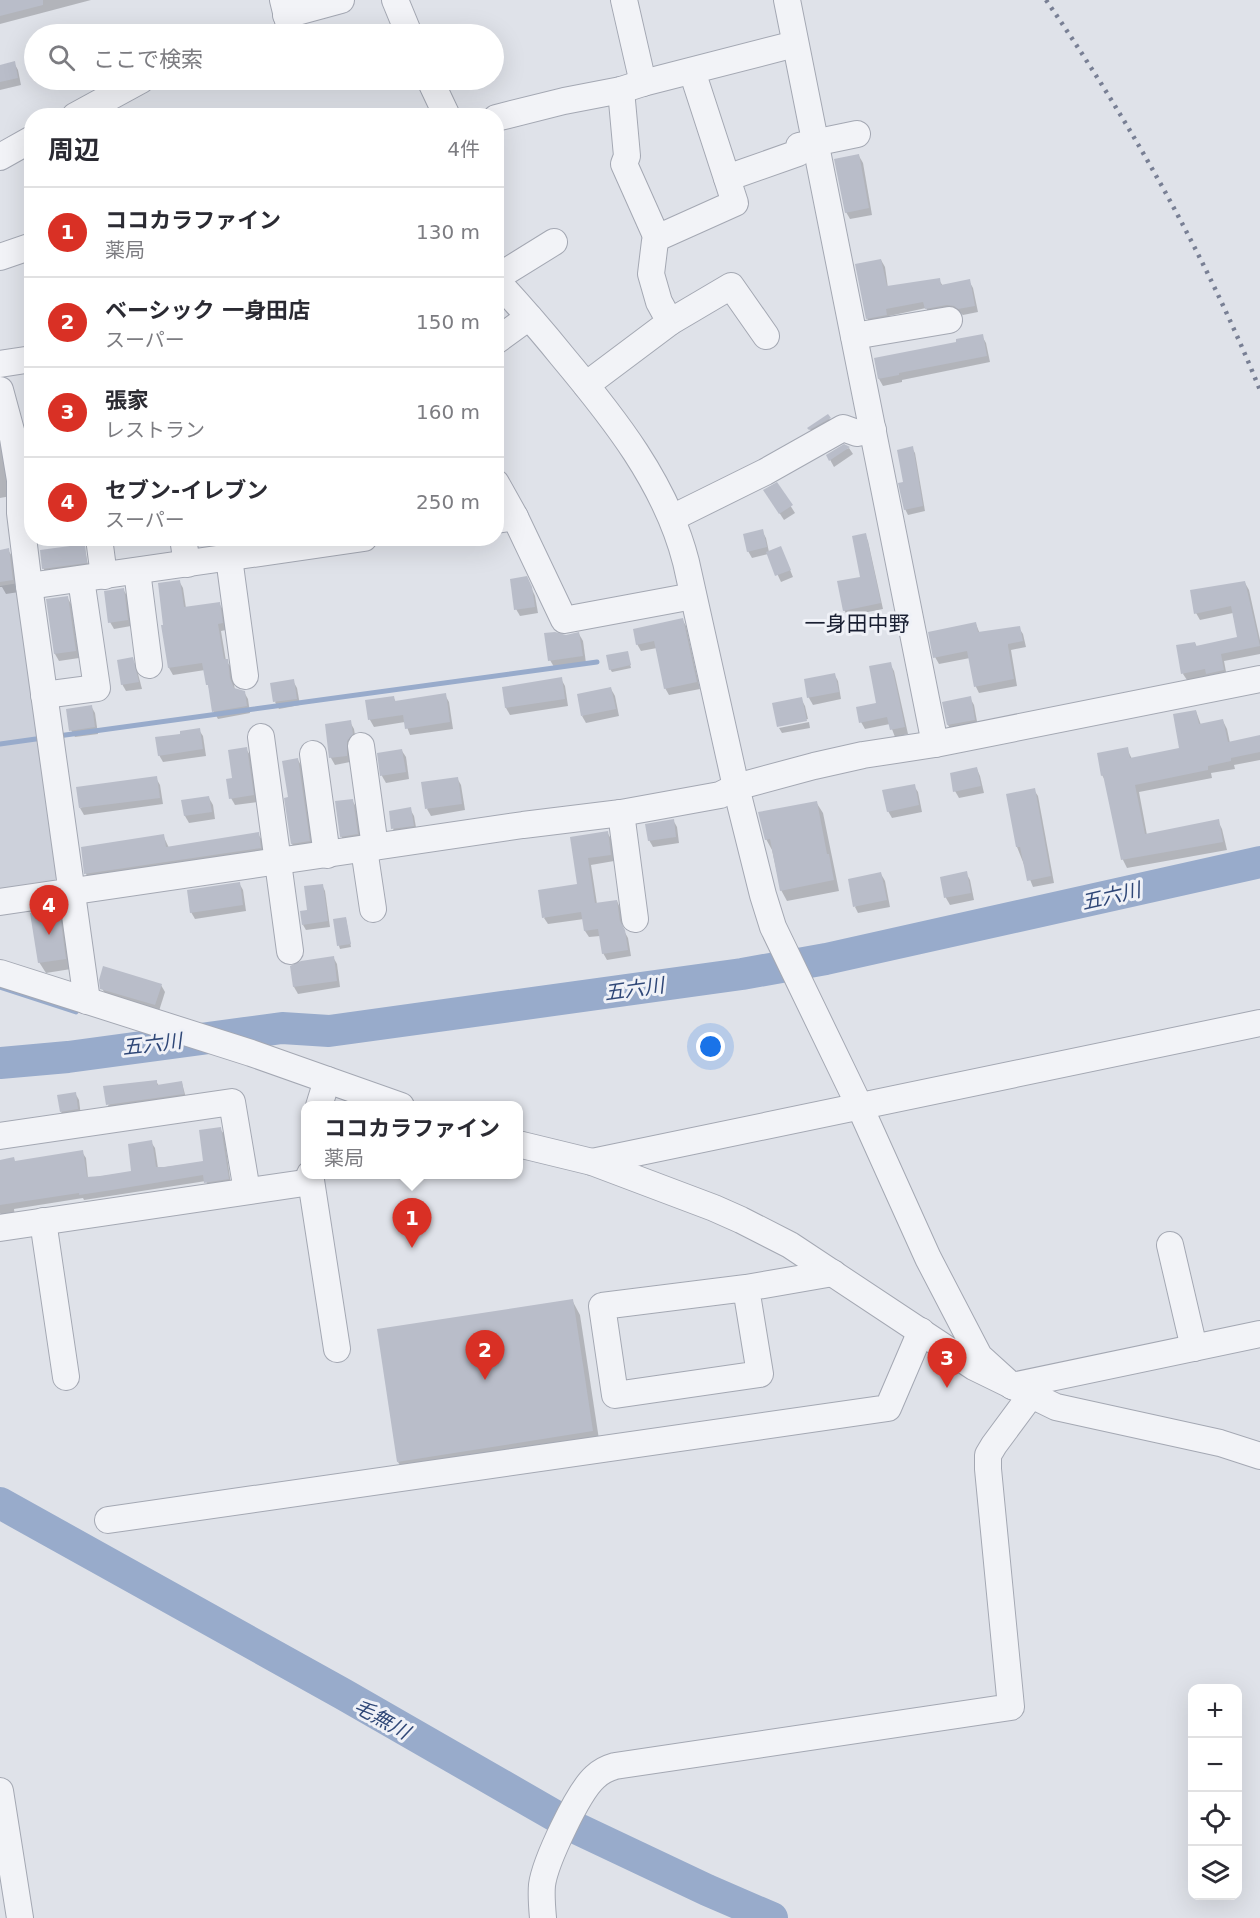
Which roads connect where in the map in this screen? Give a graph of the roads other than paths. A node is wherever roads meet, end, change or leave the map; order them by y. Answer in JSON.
{"nodes":[{"id":1,"x":341,"y":0,"type":"edge"},
{"id":2,"x":395,"y":0,"type":"edge"},
{"id":3,"x":624,"y":0,"type":"edge"},
{"id":4,"x":787,"y":0,"type":"edge"},
{"id":5,"x":285,"y":16,"type":"edge"},
{"id":6,"x":405,"y":24,"type":"edge"},
{"id":7,"x":795,"y":44,"type":"junction"},
{"id":8,"x":692,"y":71,"type":"junction"},
{"id":9,"x":632,"y":86,"type":"junction"},
{"id":10,"x":123,"y":90,"type":"edge"},
{"id":11,"x":435,"y":90,"type":"edge"},
{"id":12,"x":90,"y":108,"type":"edge"},
{"id":13,"x":443,"y":108,"type":"edge"},
{"id":14,"x":504,"y":116,"type":"edge"},
{"id":15,"x":857,"y":134,"type":"dead end"},
{"id":16,"x":815,"y":141,"type":"junction"},
{"id":17,"x":24,"y":144,"type":"edge"},
{"id":18,"x":0,"y":157,"type":"edge"},
{"id":19,"x":727,"y":178,"type":"junction"},
{"id":20,"x":657,"y":238,"type":"junction"},
{"id":21,"x":554,"y":242,"type":"dead end"},
{"id":22,"x":24,"y":249,"type":"edge"},
{"id":23,"x":0,"y":257,"type":"edge"},
{"id":24,"x":504,"y":274,"type":"edge"},
{"id":25,"x":504,"y":288,"type":"edge"},
{"id":26,"x":529,"y":317,"type":"junction"},
{"id":27,"x":949,"y":320,"type":"dead end"},
{"id":28,"x":670,"y":322,"type":"junction"},
{"id":29,"x":504,"y":335,"type":"edge"},
{"id":30,"x":766,"y":336,"type":"dead end"},
{"id":31,"x":854,"y":336,"type":"junction"},
{"id":32,"x":24,"y":360,"type":"edge"},
{"id":33,"x":0,"y":364,"type":"edge"},
{"id":34,"x":586,"y":385,"type":"junction"},
{"id":35,"x":0,"y":390,"type":"edge"},
{"id":36,"x":873,"y":430,"type":"junction"},
{"id":37,"x":672,"y":518,"type":"junction"},
{"id":38,"x":506,"y":519,"type":"edge"},
{"id":39,"x":24,"y":545,"type":"edge"},
{"id":40,"x":24,"y":546,"type":"edge"},
{"id":41,"x":98,"y":546,"type":"edge"},
{"id":42,"x":184,"y":546,"type":"edge"},
{"id":43,"x":289,"y":546,"type":"edge"},
{"id":44,"x":232,"y":552,"type":"edge"},
{"id":45,"x":187,"y":564,"type":"junction"},
{"id":46,"x":137,"y":571,"type":"junction"},
{"id":47,"x":92,"y":578,"type":"junction"},
{"id":48,"x":29,"y":586,"type":"junction"},
{"id":49,"x":693,"y":596,"type":"junction"},
{"id":50,"x":149,"y":665,"type":"dead end"},
{"id":51,"x":245,"y":676,"type":"dead end"},
{"id":52,"x":1260,"y":679,"type":"edge"},
{"id":53,"x":44,"y":695,"type":"junction"},
{"id":54,"x":261,"y":737,"type":"dead end"},
{"id":55,"x":935,"y":744,"type":"junction"},
{"id":56,"x":362,"y":746,"type":"dead end"},
{"id":57,"x":313,"y":754,"type":"dead end"},
{"id":58,"x":736,"y":787,"type":"junction"},
{"id":59,"x":621,"y":813,"type":"junction"},
{"id":60,"x":370,"y":848,"type":"junction"},
{"id":61,"x":327,"y":855,"type":"junction"},
{"id":62,"x":277,"y":862,"type":"junction"},
{"id":63,"x":73,"y":892,"type":"junction"},
{"id":64,"x":0,"y":902,"type":"edge"},
{"id":65,"x":373,"y":909,"type":"dead end"},
{"id":66,"x":635,"y":919,"type":"dead end"},
{"id":67,"x":290,"y":951,"type":"dead end"},
{"id":68,"x":0,"y":973,"type":"edge"},
{"id":69,"x":87,"y":1001,"type":"junction"},
{"id":70,"x":1260,"y":1023,"type":"edge"},
{"id":71,"x":327,"y":1080,"type":"junction"},
{"id":72,"x":321,"y":1101,"type":"edge"},
{"id":73,"x":387,"y":1101,"type":"edge"},
{"id":74,"x":860,"y":1107,"type":"junction"},
{"id":75,"x":0,"y":1136,"type":"edge"},
{"id":76,"x":523,"y":1145,"type":"edge"},
{"id":77,"x":592,"y":1162,"type":"junction"},
{"id":78,"x":306,"y":1179,"type":"edge"},
{"id":79,"x":311,"y":1179,"type":"edge"},
{"id":80,"x":247,"y":1191,"type":"junction"},
{"id":81,"x":43,"y":1221,"type":"junction"},
{"id":82,"x":0,"y":1228,"type":"edge"},
{"id":83,"x":1170,"y":1245,"type":"dead end"},
{"id":84,"x":833,"y":1273,"type":"junction"},
{"id":85,"x":746,"y":1288,"type":"junction"},
{"id":86,"x":921,"y":1331,"type":"junction"},
{"id":87,"x":1260,"y":1334,"type":"edge"},
{"id":88,"x":1194,"y":1348,"type":"junction"},
{"id":89,"x":337,"y":1349,"type":"dead end"},
{"id":90,"x":976,"y":1362,"type":"junction"},
{"id":91,"x":66,"y":1377,"type":"dead end"},
{"id":92,"x":1021,"y":1391,"type":"junction"},
{"id":93,"x":1260,"y":1456,"type":"edge"},
{"id":94,"x":108,"y":1520,"type":"dead end"},
{"id":95,"x":0,"y":1791,"type":"edge"},
{"id":96,"x":20,"y":1918,"type":"edge"},
{"id":97,"x":543,"y":1918,"type":"edge"}],
"edges":[{"from":1,"to":5,"type":"street"},
{"from":2,"to":6,"type":"street"},
{"from":3,"to":9,"type":"street"},
{"from":4,"to":7,"type":"street"},
{"from":7,"to":8,"type":"street"},
{"from":7,"to":16,"type":"street"},
{"from":8,"to":9,"type":"street"},
{"from":8,"to":19,"type":"street"},
{"from":9,"to":14,"type":"street"},
{"from":9,"to":20,"type":"street"},
{"from":10,"to":12,"type":"street"},
{"from":11,"to":13,"type":"street"},
{"from":15,"to":16,"type":"street"},
{"from":16,"to":19,"type":"street"},
{"from":16,"to":31,"type":"street"},
{"from":17,"to":18,"type":"street"},
{"from":19,"to":20,"type":"street"},
{"from":20,"to":28,"type":"street"},
{"from":21,"to":24,"type":"street"},
{"from":22,"to":23,"type":"street"},
{"from":25,"to":26,"type":"street"},
{"from":26,"to":29,"type":"street"},
{"from":26,"to":34,"type":"street"},
{"from":27,"to":31,"type":"street"},
{"from":28,"to":30,"type":"street"},
{"from":28,"to":34,"type":"street"},
{"from":31,"to":36,"type":"street"},
{"from":32,"to":33,"type":"street"},
{"from":34,"to":37,"type":"street"},
{"from":35,"to":39,"type":"street"},
{"from":36,"to":37,"type":"street"},
{"from":36,"to":55,"type":"street"},
{"from":37,"to":49,"type":"street"},
{"from":38,"to":49,"type":"street"},
{"from":40,"to":48,"type":"street"},
{"from":41,"to":47,"type":"street"},
{"from":42,"to":45,"type":"street"},
{"from":43,"to":44,"type":"street"},
{"from":44,"to":45,"type":"street"},
{"from":44,"to":51,"type":"street"},
{"from":45,"to":46,"type":"street"},
{"from":46,"to":47,"type":"street"},
{"from":46,"to":50,"type":"street"},
{"from":47,"to":48,"type":"street"},
{"from":47,"to":53,"type":"street"},
{"from":48,"to":53,"type":"street"},
{"from":49,"to":58,"type":"street"},
{"from":52,"to":55,"type":"street"},
{"from":53,"to":63,"type":"street"},
{"from":54,"to":62,"type":"street"},
{"from":55,"to":58,"type":"street"},
{"from":56,"to":60,"type":"street"},
{"from":57,"to":61,"type":"street"},
{"from":58,"to":59,"type":"street"},
{"from":58,"to":74,"type":"street"},
{"from":59,"to":60,"type":"street"},
{"from":59,"to":66,"type":"street"},
{"from":60,"to":61,"type":"street"},
{"from":60,"to":65,"type":"street"},
{"from":61,"to":62,"type":"street"},
{"from":62,"to":63,"type":"street"},
{"from":62,"to":67,"type":"street"},
{"from":63,"to":64,"type":"street"},
{"from":63,"to":69,"type":"street"},
{"from":68,"to":69,"type":"street"},
{"from":69,"to":71,"type":"street"},
{"from":70,"to":74,"type":"street"},
{"from":71,"to":72,"type":"street"},
{"from":71,"to":73,"type":"street"},
{"from":74,"to":77,"type":"street"},
{"from":74,"to":90,"type":"street"},
{"from":75,"to":80,"type":"street"},
{"from":76,"to":77,"type":"street"},
{"from":77,"to":84,"type":"street"},
{"from":78,"to":80,"type":"street"},
{"from":79,"to":89,"type":"street"},
{"from":80,"to":81,"type":"street"},
{"from":81,"to":82,"type":"street"},
{"from":81,"to":91,"type":"street"},
{"from":83,"to":88,"type":"street"},
{"from":84,"to":85,"type":"street"},
{"from":84,"to":86,"type":"street"},
{"from":85,"to":85,"type":"street"},
{"from":86,"to":90,"type":"street"},
{"from":86,"to":94,"type":"street"},
{"from":87,"to":88,"type":"street"},
{"from":88,"to":92,"type":"street"},
{"from":90,"to":92,"type":"street"},
{"from":92,"to":93,"type":"street"},
{"from":92,"to":97,"type":"street"},
{"from":95,"to":96,"type":"street"}]}
